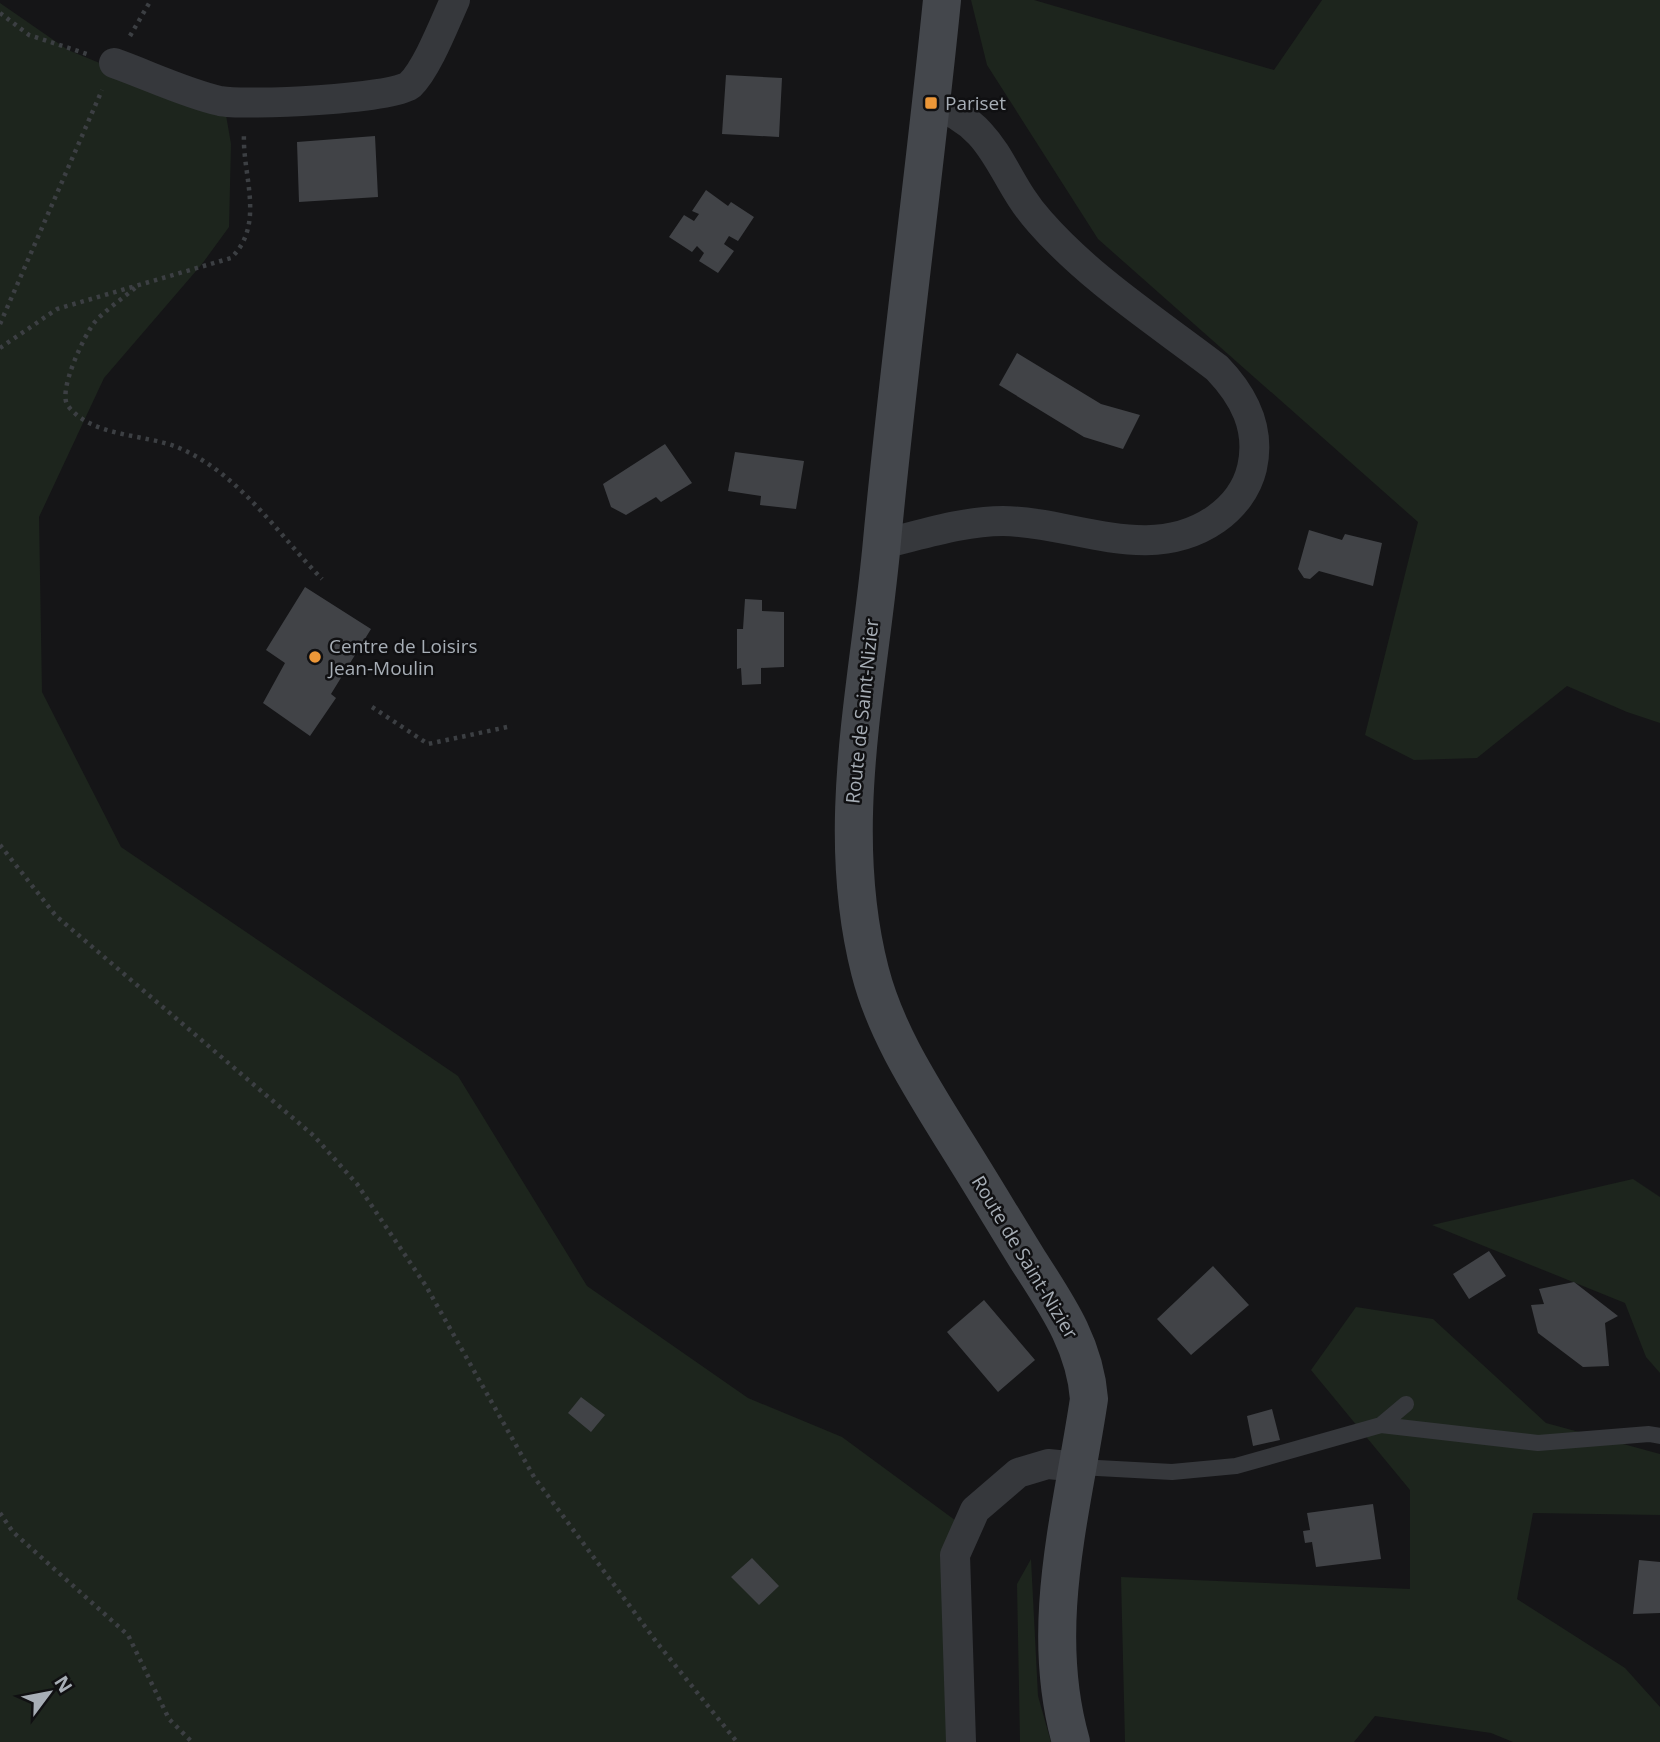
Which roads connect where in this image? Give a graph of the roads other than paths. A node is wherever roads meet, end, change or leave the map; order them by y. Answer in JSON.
{"nodes":[{"id":1,"x":454,"y":0,"type":"edge"},
{"id":2,"x":942,"y":0,"type":"edge"},
{"id":3,"x":114,"y":63,"type":"road end"},
{"id":4,"x":931,"y":103,"type":"junction"},
{"id":5,"x":882,"y":544,"type":"junction"},
{"id":6,"x":1406,"y":1404,"type":"dead end"},
{"id":7,"x":1381,"y":1425,"type":"junction"},
{"id":8,"x":1660,"y":1436,"type":"edge"},
{"id":9,"x":1079,"y":1466,"type":"junction"},
{"id":10,"x":961,"y":1742,"type":"edge"},
{"id":11,"x":1070,"y":1742,"type":"edge"}],
"edges":[{"from":1,"to":3,"type":"street"},
{"from":2,"to":4,"type":"main road","name":"Route de Saint-Nizier"},
{"from":4,"to":5,"type":"main road","name":"Route de Saint-Nizier"},
{"from":4,"to":5,"type":"street"},
{"from":5,"to":9,"type":"main road","name":"Route de Saint-Nizier"},
{"from":6,"to":7,"type":"lane"},
{"from":7,"to":8,"type":"lane"},
{"from":7,"to":9,"type":"lane"},
{"from":9,"to":10,"type":"street"},
{"from":9,"to":11,"type":"main road","name":"Route de Saint-Nizier"}]}
